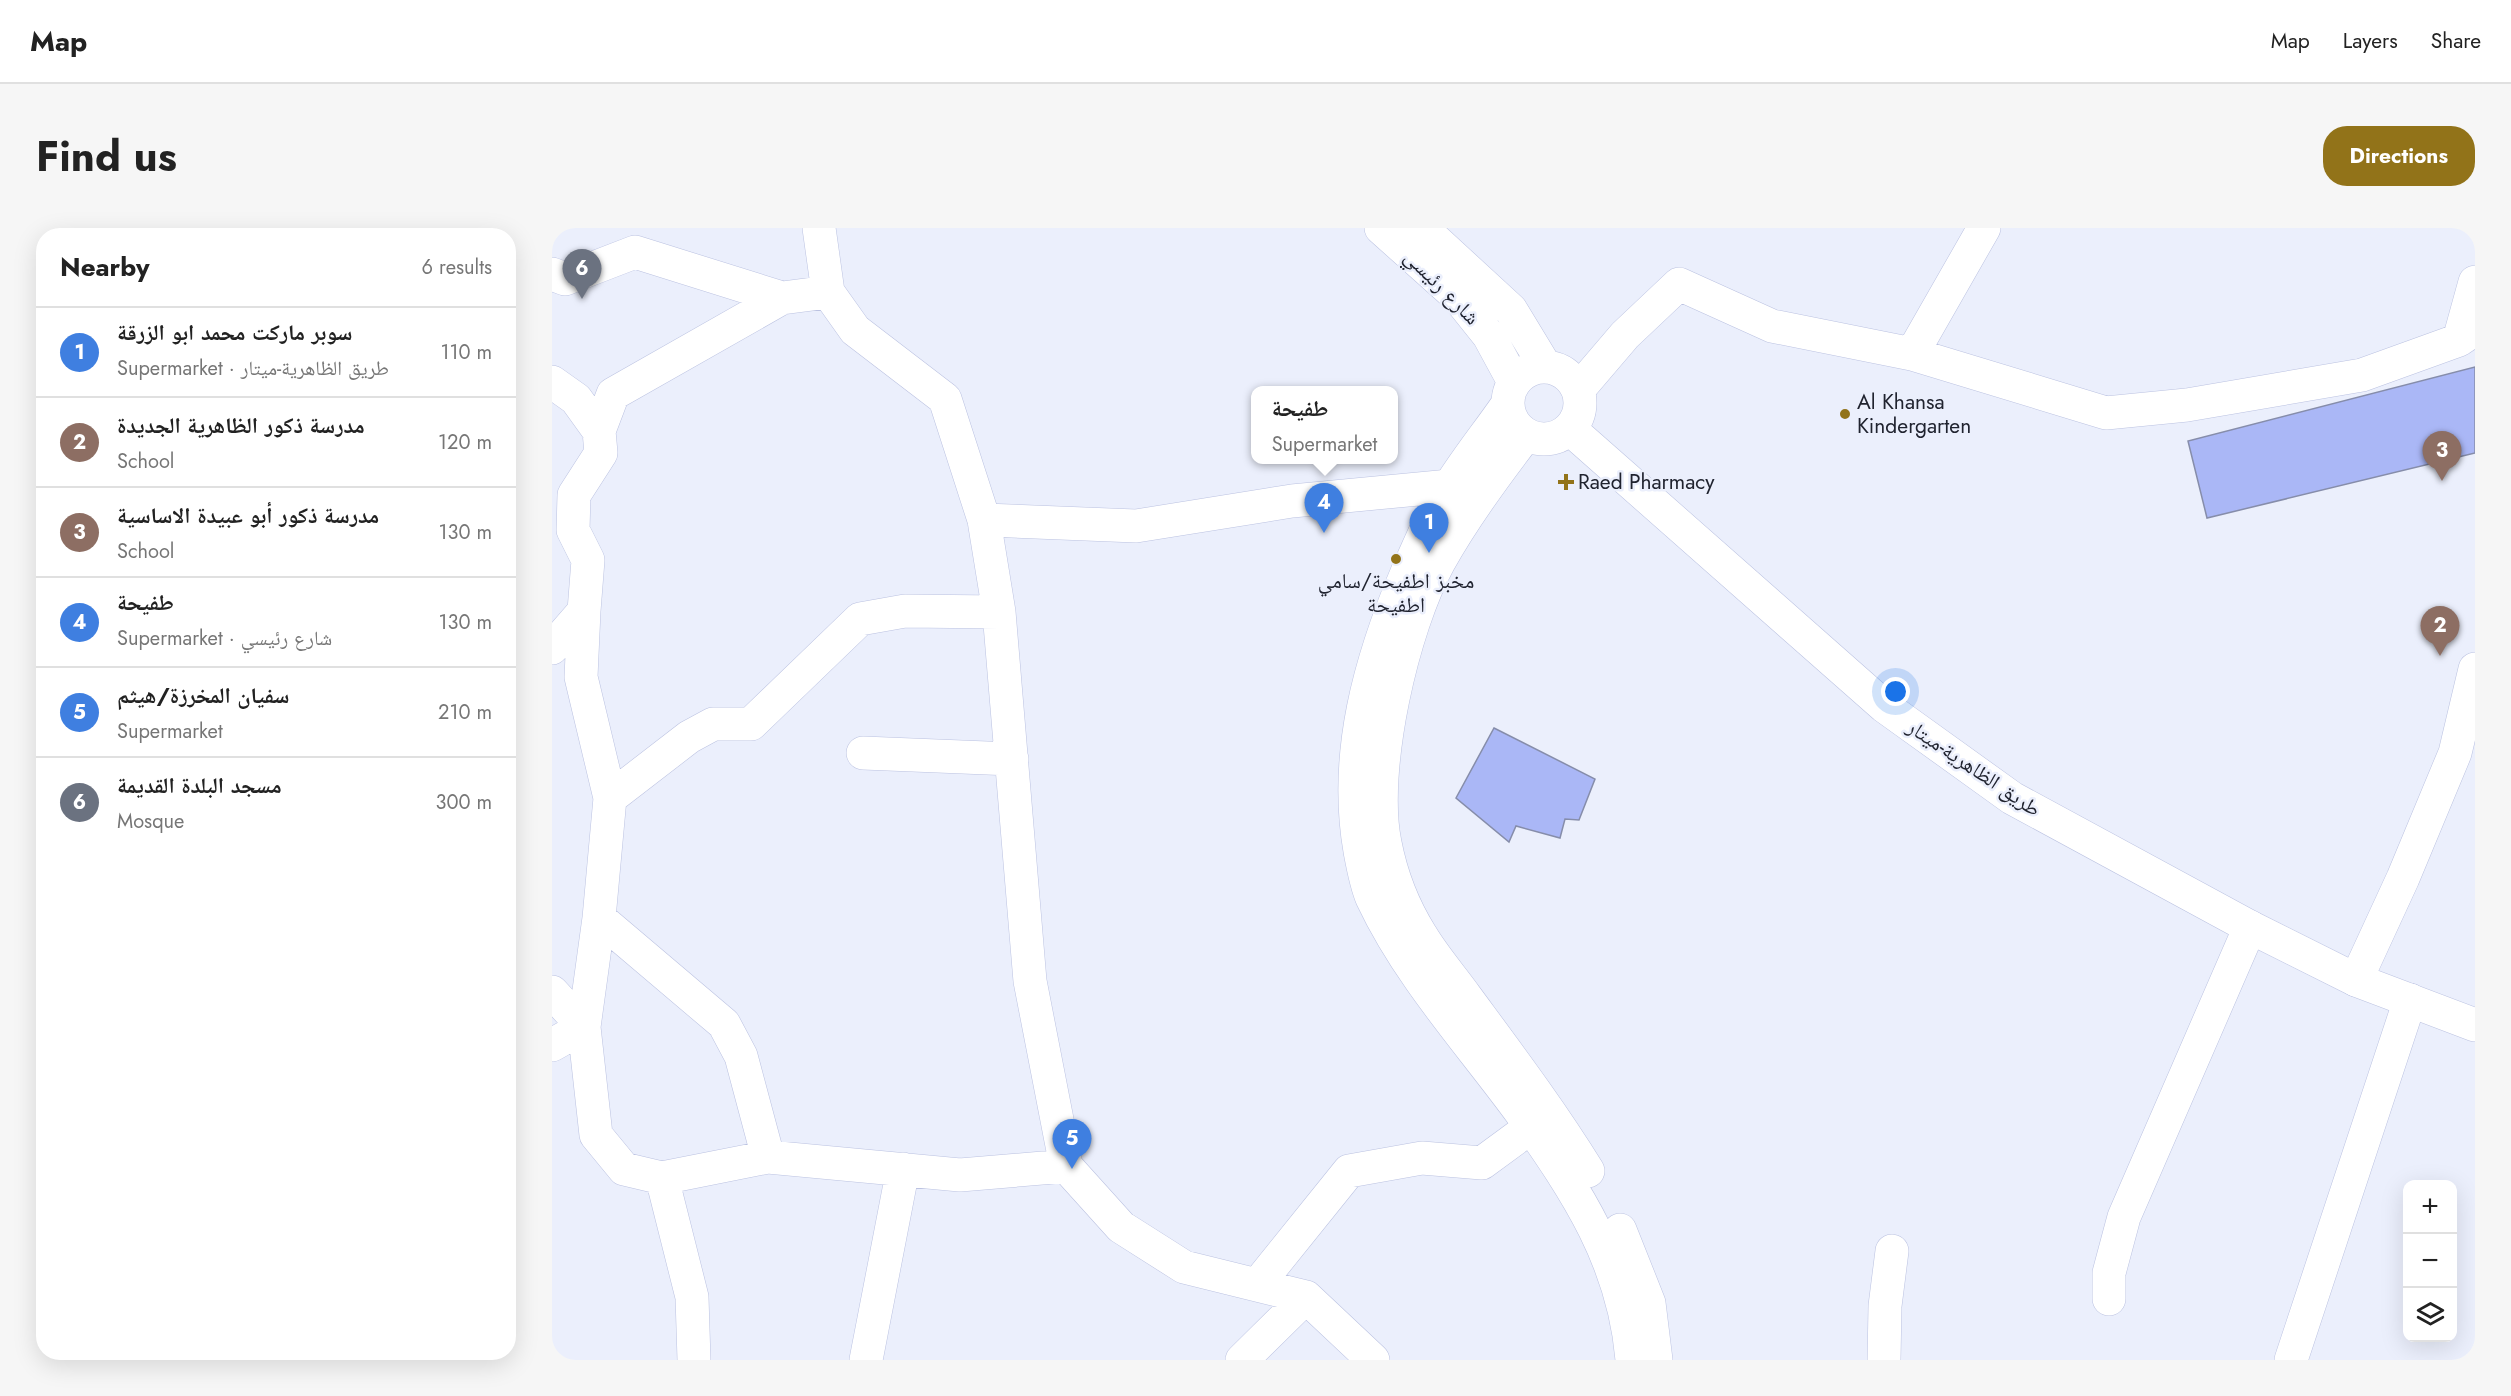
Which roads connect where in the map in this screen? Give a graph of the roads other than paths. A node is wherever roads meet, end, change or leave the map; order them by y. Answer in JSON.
{"nodes":[{"id":1,"x":819,"y":228,"type":"edge"},
{"id":2,"x":1381,"y":228,"type":"edge"},
{"id":3,"x":1422,"y":228,"type":"edge"},
{"id":4,"x":1984,"y":228,"type":"edge"},
{"id":5,"x":552,"y":274,"type":"edge"},
{"id":6,"x":2475,"y":282,"type":"edge"},
{"id":7,"x":828,"y":292,"type":"junction"},
{"id":8,"x":782,"y":298,"type":"junction"},
{"id":9,"x":2467,"y":334,"type":"edge"},
{"id":10,"x":1912,"y":354,"type":"junction"},
{"id":11,"x":1545,"y":366,"type":"junction"},
{"id":12,"x":552,"y":382,"type":"edge"},
{"id":13,"x":1578,"y":390,"type":"junction"},
{"id":14,"x":1510,"y":393,"type":"junction"},
{"id":15,"x":1570,"y":429,"type":"junction"},
{"id":16,"x":598,"y":431,"type":"junction"},
{"id":17,"x":1526,"y":435,"type":"junction"},
{"id":18,"x":1450,"y":486,"type":"junction"},
{"id":19,"x":984,"y":520,"type":"junction"},
{"id":20,"x":584,"y":610,"type":"junction"},
{"id":21,"x":999,"y":612,"type":"junction"},
{"id":22,"x":552,"y":648,"type":"edge"},
{"id":23,"x":2475,"y":669,"type":"edge"},
{"id":24,"x":863,"y":753,"type":"dead end"},
{"id":25,"x":1012,"y":759,"type":"junction"},
{"id":26,"x":610,"y":798,"type":"junction"},
{"id":27,"x":599,"y":918,"type":"junction"},
{"id":28,"x":2250,"y":927,"type":"junction"},
{"id":29,"x":2356,"y":980,"type":"junction"},
{"id":30,"x":552,"y":992,"type":"edge"},
{"id":31,"x":2410,"y":1000,"type":"junction"},
{"id":32,"x":2475,"y":1025,"type":"edge"},
{"id":33,"x":584,"y":1027,"type":"junction"},
{"id":34,"x":552,"y":1046,"type":"edge"},
{"id":35,"x":1531,"y":1127,"type":"junction"},
{"id":36,"x":768,"y":1157,"type":"junction"},
{"id":37,"x":1066,"y":1166,"type":"junction"},
{"id":38,"x":903,"y":1169,"type":"junction"},
{"id":39,"x":662,"y":1178,"type":"junction"},
{"id":40,"x":1892,"y":1251,"type":"dead end"},
{"id":41,"x":1258,"y":1284,"type":"junction"},
{"id":42,"x":1306,"y":1297,"type":"junction"},
{"id":43,"x":2109,"y":1299,"type":"dead end"},
{"id":44,"x":694,"y":1360,"type":"edge"},
{"id":45,"x":866,"y":1360,"type":"edge"},
{"id":46,"x":1242,"y":1360,"type":"edge"},
{"id":47,"x":1374,"y":1360,"type":"edge"},
{"id":48,"x":1632,"y":1360,"type":"edge"},
{"id":49,"x":1656,"y":1360,"type":"edge"},
{"id":50,"x":1884,"y":1360,"type":"edge"},
{"id":51,"x":2290,"y":1360,"type":"edge"}],
"edges":[{"from":1,"to":7,"type":"street"},
{"from":2,"to":14,"type":"street","name":"شارع رئيسي"},
{"from":3,"to":11,"type":"street","name":"شارع رئيسي"},
{"from":4,"to":10,"type":"street"},
{"from":5,"to":8,"type":"street"},
{"from":6,"to":9,"type":"street"},
{"from":7,"to":8,"type":"street"},
{"from":7,"to":19,"type":"street"},
{"from":8,"to":16,"type":"street"},
{"from":9,"to":10,"type":"street"},
{"from":10,"to":13,"type":"street"},
{"from":11,"to":13,"type":"street"},
{"from":11,"to":14,"type":"street"},
{"from":12,"to":16,"type":"street"},
{"from":13,"to":15,"type":"street"},
{"from":14,"to":17,"type":"street"},
{"from":14,"to":18,"type":"street"},
{"from":15,"to":17,"type":"street"},
{"from":15,"to":28,"type":"street","name":"طريق الظاهرية-ميتار"},
{"from":16,"to":20,"type":"street"},
{"from":17,"to":49,"type":"street"},
{"from":18,"to":19,"type":"street"},
{"from":18,"to":35,"type":"street"},
{"from":19,"to":21,"type":"street"},
{"from":20,"to":22,"type":"street"},
{"from":20,"to":26,"type":"street"},
{"from":21,"to":25,"type":"street"},
{"from":21,"to":26,"type":"street"},
{"from":23,"to":29,"type":"street"},
{"from":24,"to":25,"type":"street"},
{"from":25,"to":37,"type":"street"},
{"from":26,"to":27,"type":"street"},
{"from":27,"to":33,"type":"street"},
{"from":27,"to":36,"type":"street"},
{"from":28,"to":29,"type":"street","name":"طريق الظاهرية-ميتار"},
{"from":28,"to":43,"type":"street"},
{"from":29,"to":31,"type":"street","name":"طريق الظاهرية-ميتار"},
{"from":30,"to":33,"type":"street"},
{"from":31,"to":32,"type":"street","name":"طريق الظاهرية-ميتار"},
{"from":31,"to":51,"type":"street"},
{"from":33,"to":34,"type":"street"},
{"from":33,"to":39,"type":"street"},
{"from":35,"to":41,"type":"street"},
{"from":35,"to":48,"type":"street"},
{"from":36,"to":38,"type":"street"},
{"from":36,"to":39,"type":"street"},
{"from":37,"to":38,"type":"street"},
{"from":37,"to":41,"type":"street"},
{"from":38,"to":45,"type":"street"},
{"from":39,"to":44,"type":"street"},
{"from":40,"to":50,"type":"street"},
{"from":41,"to":42,"type":"street"},
{"from":42,"to":46,"type":"street"},
{"from":42,"to":47,"type":"street"}]}
